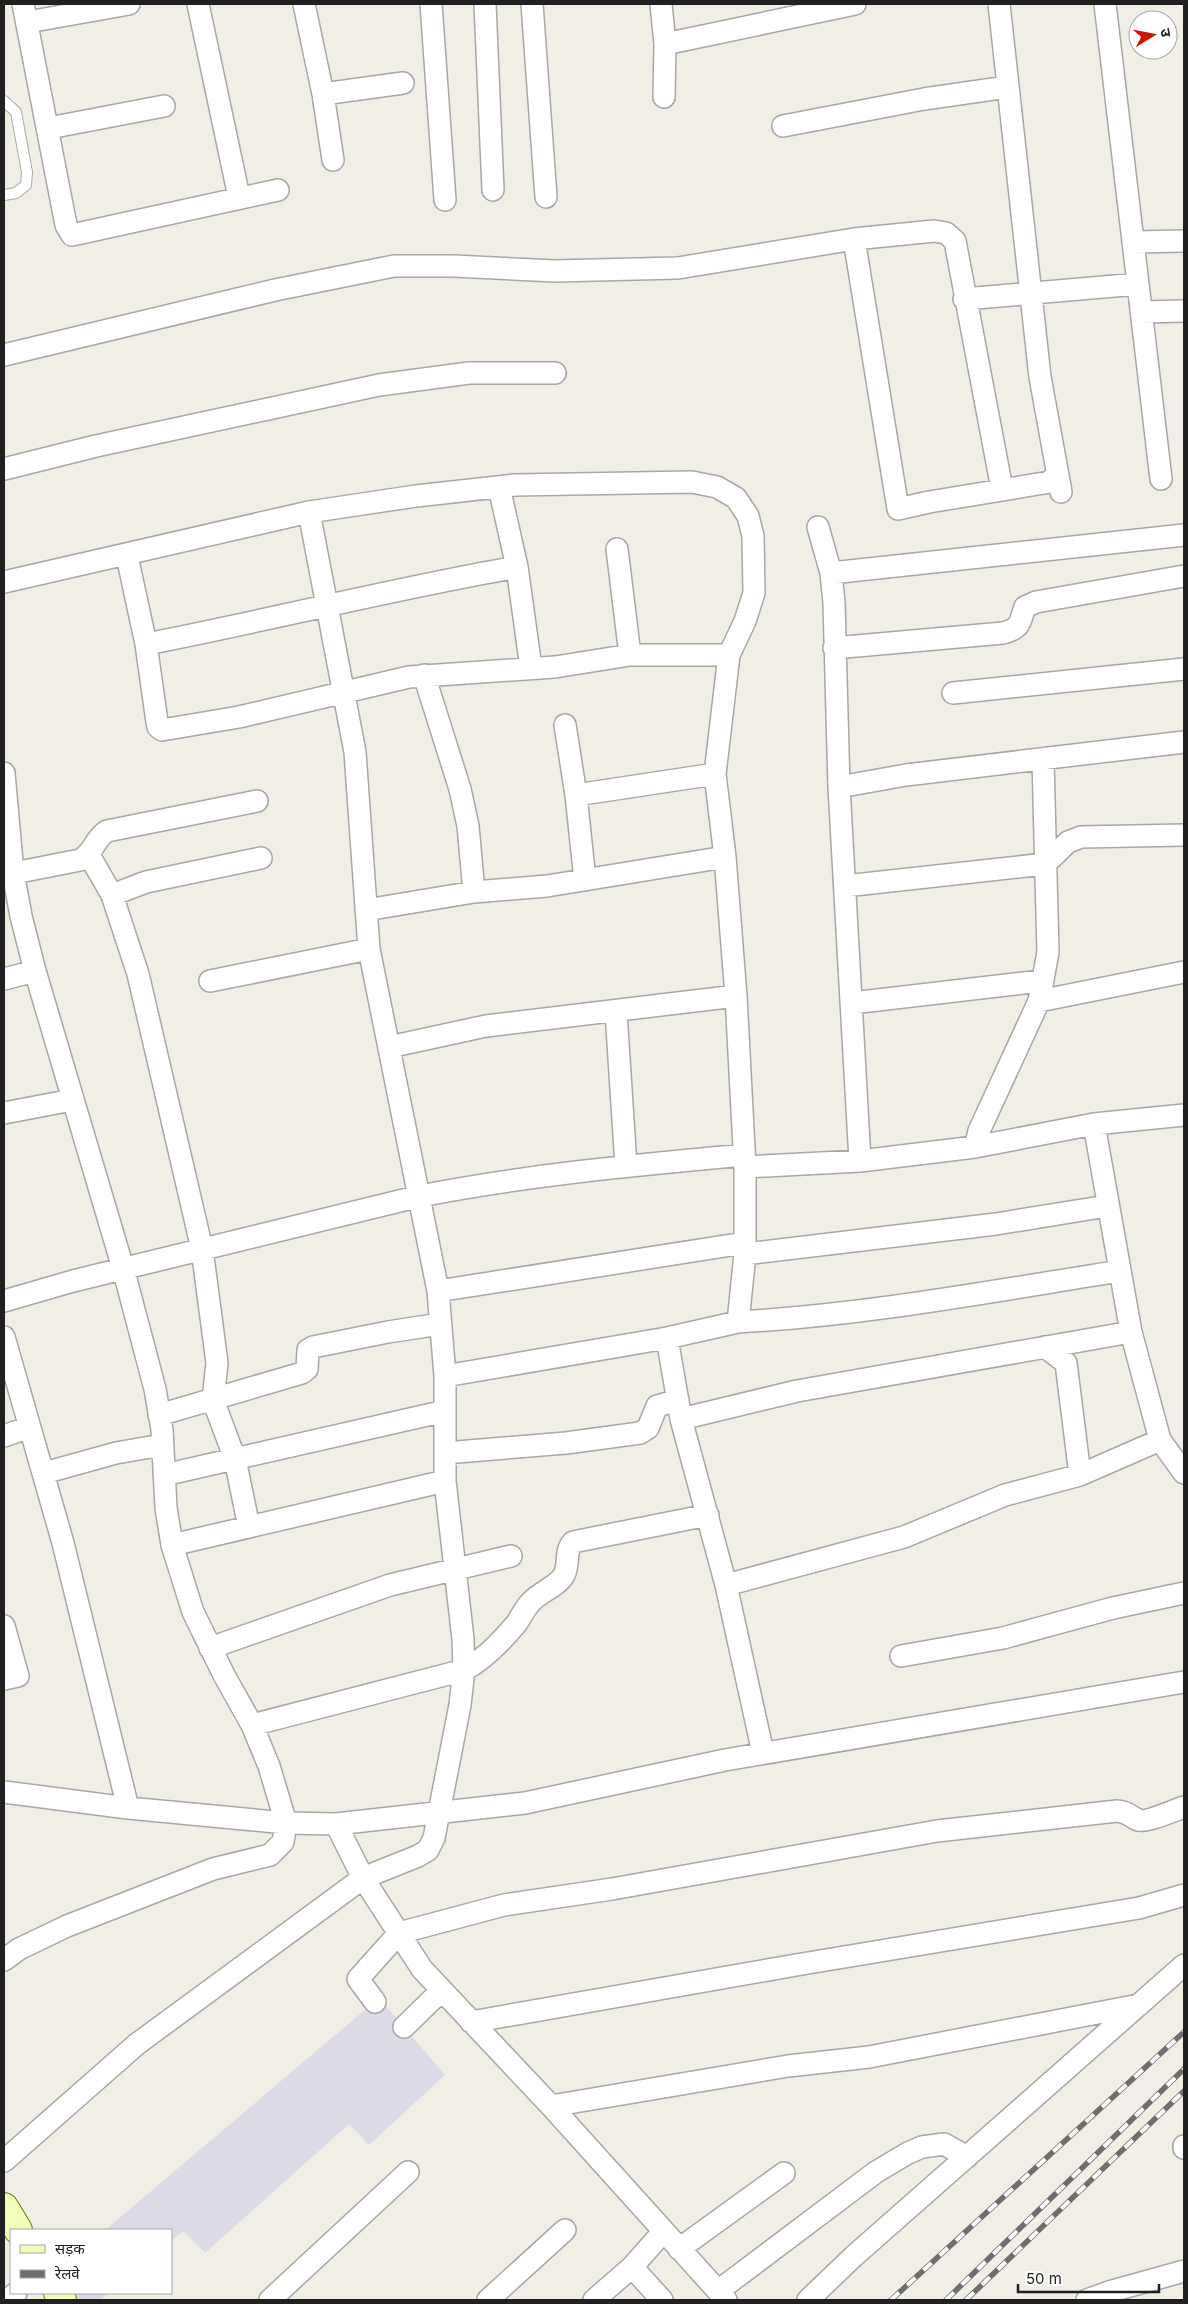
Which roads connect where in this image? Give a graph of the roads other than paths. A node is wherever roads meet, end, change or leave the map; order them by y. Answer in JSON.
{"nodes":[{"id":1,"x":129,"y":4,"type":"edge"},
{"id":2,"x":198,"y":4,"type":"edge"},
{"id":3,"x":304,"y":4,"type":"edge"},
{"id":4,"x":431,"y":4,"type":"edge"},
{"id":5,"x":485,"y":4,"type":"edge"},
{"id":6,"x":532,"y":4,"type":"edge"},
{"id":7,"x":661,"y":4,"type":"edge"},
{"id":8,"x":854,"y":4,"type":"edge"},
{"id":9,"x":999,"y":4,"type":"edge"},
{"id":10,"x":1105,"y":4,"type":"edge"},
{"id":11,"x":25,"y":13,"type":"edge"},
{"id":12,"x":665,"y":44,"type":"junction"},
{"id":13,"x":403,"y":83,"type":"dead end"},
{"id":14,"x":1007,"y":87,"type":"junction"},
{"id":15,"x":323,"y":94,"type":"junction"},
{"id":16,"x":664,"y":97,"type":"dead end"},
{"id":17,"x":4,"y":101,"type":"edge"},
{"id":18,"x":164,"y":106,"type":"dead end"},
{"id":19,"x":783,"y":126,"type":"dead end"},
{"id":20,"x":49,"y":128,"type":"junction"},
{"id":21,"x":333,"y":160,"type":"dead end"},
{"id":22,"x":278,"y":190,"type":"dead end"},
{"id":23,"x":493,"y":190,"type":"dead end"},
{"id":24,"x":4,"y":195,"type":"edge"},
{"id":25,"x":239,"y":197,"type":"junction"},
{"id":26,"x":546,"y":197,"type":"dead end"},
{"id":27,"x":445,"y":200,"type":"dead end"},
{"id":28,"x":854,"y":239,"type":"junction"},
{"id":29,"x":1184,"y":241,"type":"edge"},
{"id":30,"x":1133,"y":242,"type":"junction"},
{"id":31,"x":1138,"y":284,"type":"junction"},
{"id":32,"x":1030,"y":292,"type":"junction"},
{"id":33,"x":964,"y":299,"type":"junction"},
{"id":34,"x":1184,"y":311,"type":"edge"},
{"id":35,"x":1142,"y":312,"type":"junction"},
{"id":36,"x":4,"y":355,"type":"edge"},
{"id":37,"x":555,"y":373,"type":"dead end"},
{"id":38,"x":4,"y":469,"type":"edge"},
{"id":39,"x":1161,"y":479,"type":"dead end"},
{"id":40,"x":499,"y":487,"type":"junction"},
{"id":41,"x":1002,"y":489,"type":"junction"},
{"id":42,"x":309,"y":512,"type":"junction"},
{"id":43,"x":818,"y":527,"type":"dead end"},
{"id":44,"x":1184,"y":535,"type":"edge"},
{"id":45,"x":617,"y":549,"type":"dead end"},
{"id":46,"x":127,"y":556,"type":"junction"},
{"id":47,"x":517,"y":567,"type":"junction"},
{"id":48,"x":831,"y":573,"type":"junction"},
{"id":49,"x":1184,"y":576,"type":"edge"},
{"id":50,"x":4,"y":582,"type":"edge"},
{"id":51,"x":326,"y":607,"type":"junction"},
{"id":52,"x":146,"y":644,"type":"junction"},
{"id":53,"x":834,"y":648,"type":"junction"},
{"id":54,"x":630,"y":655,"type":"junction"},
{"id":55,"x":729,"y":655,"type":"junction"},
{"id":56,"x":531,"y":668,"type":"junction"},
{"id":57,"x":1184,"y":669,"type":"edge"},
{"id":58,"x":424,"y":675,"type":"junction"},
{"id":59,"x":342,"y":692,"type":"junction"},
{"id":60,"x":953,"y":693,"type":"dead end"},
{"id":61,"x":565,"y":725,"type":"dead end"},
{"id":62,"x":1184,"y":742,"type":"edge"},
{"id":63,"x":1043,"y":760,"type":"junction"},
{"id":64,"x":4,"y":773,"type":"edge"},
{"id":65,"x":715,"y":774,"type":"junction"},
{"id":66,"x":839,"y":787,"type":"junction"},
{"id":67,"x":576,"y":795,"type":"junction"},
{"id":68,"x":257,"y":801,"type":"dead end"},
{"id":69,"x":1184,"y":835,"type":"edge"},
{"id":70,"x":89,"y":855,"type":"junction"},
{"id":71,"x":726,"y":857,"type":"junction"},
{"id":72,"x":261,"y":858,"type":"dead end"},
{"id":73,"x":1045,"y":864,"type":"junction"},
{"id":74,"x":9,"y":874,"type":"edge"},
{"id":75,"x":585,"y":880,"type":"junction"},
{"id":76,"x":845,"y":886,"type":"junction"},
{"id":77,"x":474,"y":892,"type":"junction"},
{"id":78,"x":112,"y":895,"type":"junction"},
{"id":79,"x":366,"y":910,"type":"junction"},
{"id":80,"x":369,"y":950,"type":"junction"},
{"id":81,"x":35,"y":971,"type":"junction"},
{"id":82,"x":1184,"y":972,"type":"edge"},
{"id":83,"x":4,"y":979,"type":"edge"},
{"id":84,"x":210,"y":981,"type":"dead end"},
{"id":85,"x":1040,"y":991,"type":"junction"},
{"id":86,"x":736,"y":996,"type":"junction"},
{"id":87,"x":852,"y":1004,"type":"junction"},
{"id":88,"x":616,"y":1012,"type":"junction"},
{"id":89,"x":389,"y":1047,"type":"junction"},
{"id":90,"x":72,"y":1100,"type":"junction"},
{"id":91,"x":4,"y":1114,"type":"edge"},
{"id":92,"x":1184,"y":1115,"type":"edge"},
{"id":93,"x":1094,"y":1124,"type":"junction"},
{"id":94,"x":975,"y":1147,"type":"junction"},
{"id":95,"x":744,"y":1161,"type":"junction"},
{"id":96,"x":860,"y":1161,"type":"junction"},
{"id":97,"x":626,"y":1166,"type":"junction"},
{"id":98,"x":420,"y":1196,"type":"junction"},
{"id":99,"x":1107,"y":1206,"type":"junction"},
{"id":100,"x":202,"y":1249,"type":"junction"},
{"id":101,"x":745,"y":1249,"type":"junction"},
{"id":102,"x":123,"y":1268,"type":"junction"},
{"id":103,"x":1120,"y":1271,"type":"junction"},
{"id":104,"x":438,"y":1291,"type":"junction"},
{"id":105,"x":4,"y":1301,"type":"edge"},
{"id":106,"x":738,"y":1322,"type":"junction"},
{"id":107,"x":440,"y":1324,"type":"junction"},
{"id":108,"x":1131,"y":1332,"type":"junction"},
{"id":109,"x":4,"y":1337,"type":"edge"},
{"id":110,"x":667,"y":1338,"type":"junction"},
{"id":111,"x":1045,"y":1347,"type":"junction"},
{"id":112,"x":444,"y":1376,"type":"junction"},
{"id":113,"x":213,"y":1400,"type":"junction"},
{"id":114,"x":680,"y":1410,"type":"junction"},
{"id":115,"x":445,"y":1412,"type":"junction"},
{"id":116,"x":159,"y":1415,"type":"junction"},
{"id":117,"x":29,"y":1427,"type":"junction"},
{"id":118,"x":4,"y":1436,"type":"edge"},
{"id":119,"x":1160,"y":1440,"type":"junction"},
{"id":120,"x":162,"y":1445,"type":"junction"},
{"id":121,"x":445,"y":1453,"type":"junction"},
{"id":122,"x":235,"y":1459,"type":"junction"},
{"id":123,"x":44,"y":1473,"type":"junction"},
{"id":124,"x":1184,"y":1473,"type":"edge"},
{"id":125,"x":164,"y":1475,"type":"junction"},
{"id":126,"x":1080,"y":1475,"type":"junction"},
{"id":127,"x":444,"y":1481,"type":"junction"},
{"id":128,"x":708,"y":1515,"type":"junction"},
{"id":129,"x":249,"y":1526,"type":"junction"},
{"id":130,"x":172,"y":1545,"type":"junction"},
{"id":131,"x":511,"y":1556,"type":"dead end"},
{"id":132,"x":455,"y":1569,"type":"junction"},
{"id":133,"x":726,"y":1585,"type":"junction"},
{"id":134,"x":1184,"y":1593,"type":"edge"},
{"id":135,"x":4,"y":1626,"type":"edge"},
{"id":136,"x":210,"y":1648,"type":"junction"},
{"id":137,"x":901,"y":1656,"type":"dead end"},
{"id":138,"x":464,"y":1670,"type":"junction"},
{"id":139,"x":4,"y":1679,"type":"edge"},
{"id":140,"x":1184,"y":1682,"type":"edge"},
{"id":141,"x":252,"y":1725,"type":"junction"},
{"id":142,"x":763,"y":1753,"type":"junction"},
{"id":143,"x":4,"y":1792,"type":"edge"},
{"id":144,"x":128,"y":1808,"type":"junction"},
{"id":145,"x":1184,"y":1808,"type":"edge"},
{"id":146,"x":439,"y":1813,"type":"junction"},
{"id":147,"x":286,"y":1824,"type":"junction"},
{"id":148,"x":336,"y":1824,"type":"junction"},
{"id":149,"x":363,"y":1878,"type":"junction"},
{"id":150,"x":1184,"y":1895,"type":"edge"},
{"id":151,"x":398,"y":1933,"type":"junction"},
{"id":152,"x":4,"y":1960,"type":"edge"},
{"id":153,"x":1184,"y":1965,"type":"edge"},
{"id":154,"x":442,"y":1990,"type":"junction"},
{"id":155,"x":375,"y":2002,"type":"dead end"},
{"id":156,"x":1139,"y":2005,"type":"junction"},
{"id":157,"x":472,"y":2022,"type":"junction"},
{"id":158,"x":404,"y":2027,"type":"dead end"},
{"id":159,"x":551,"y":2106,"type":"junction"},
{"id":160,"x":967,"y":2157,"type":"junction"},
{"id":161,"x":4,"y":2161,"type":"edge"},
{"id":162,"x":408,"y":2172,"type":"dead end"},
{"id":163,"x":784,"y":2173,"type":"dead end"},
{"id":164,"x":4,"y":2207,"type":"edge"},
{"id":165,"x":17,"y":2229,"type":"edge"},
{"id":166,"x":565,"y":2230,"type":"dead end"},
{"id":167,"x":663,"y":2232,"type":"junction"},
{"id":168,"x":679,"y":2249,"type":"junction"},
{"id":169,"x":632,"y":2267,"type":"junction"},
{"id":170,"x":1184,"y":2271,"type":"edge"},
{"id":171,"x":1113,"y":2295,"type":"edge"},
{"id":172,"x":722,"y":2296,"type":"edge"},
{"id":173,"x":270,"y":2300,"type":"edge"},
{"id":174,"x":488,"y":2300,"type":"edge"},
{"id":175,"x":594,"y":2300,"type":"edge"},
{"id":176,"x":662,"y":2300,"type":"edge"},
{"id":177,"x":808,"y":2300,"type":"edge"},
{"id":178,"x":1087,"y":2300,"type":"edge"}],
"edges":[{"from":1,"to":11,"type":"street"},
{"from":2,"to":25,"type":"street"},
{"from":3,"to":15,"type":"street"},
{"from":4,"to":27,"type":"street"},
{"from":5,"to":23,"type":"street"},
{"from":6,"to":26,"type":"street"},
{"from":7,"to":12,"type":"street"},
{"from":8,"to":12,"type":"street"},
{"from":9,"to":14,"type":"street"},
{"from":10,"to":30,"type":"street"},
{"from":11,"to":20,"type":"street"},
{"from":12,"to":16,"type":"street"},
{"from":13,"to":15,"type":"street"},
{"from":14,"to":19,"type":"street"},
{"from":14,"to":32,"type":"street"},
{"from":15,"to":21,"type":"street"},
{"from":17,"to":24,"type":"lane"},
{"from":18,"to":20,"type":"street"},
{"from":20,"to":25,"type":"street"},
{"from":22,"to":25,"type":"street"},
{"from":28,"to":33,"type":"street"},
{"from":28,"to":36,"type":"street"},
{"from":28,"to":41,"type":"street"},
{"from":29,"to":30,"type":"street"},
{"from":30,"to":31,"type":"street"},
{"from":31,"to":32,"type":"street"},
{"from":31,"to":35,"type":"street"},
{"from":32,"to":33,"type":"street"},
{"from":32,"to":41,"type":"street"},
{"from":33,"to":41,"type":"street"},
{"from":34,"to":35,"type":"street"},
{"from":35,"to":39,"type":"street"},
{"from":37,"to":38,"type":"street"},
{"from":40,"to":42,"type":"street"},
{"from":40,"to":47,"type":"street"},
{"from":40,"to":55,"type":"street"},
{"from":42,"to":46,"type":"street"},
{"from":42,"to":51,"type":"street"},
{"from":43,"to":48,"type":"street"},
{"from":44,"to":48,"type":"street"},
{"from":45,"to":54,"type":"street"},
{"from":46,"to":50,"type":"street"},
{"from":46,"to":52,"type":"street"},
{"from":47,"to":51,"type":"street"},
{"from":47,"to":56,"type":"street"},
{"from":48,"to":53,"type":"street"},
{"from":49,"to":53,"type":"street"},
{"from":51,"to":52,"type":"street"},
{"from":51,"to":59,"type":"street"},
{"from":52,"to":59,"type":"street"},
{"from":53,"to":66,"type":"street"},
{"from":54,"to":55,"type":"street"},
{"from":54,"to":56,"type":"street"},
{"from":55,"to":65,"type":"street"},
{"from":56,"to":58,"type":"street"},
{"from":57,"to":60,"type":"street"},
{"from":58,"to":59,"type":"street"},
{"from":58,"to":77,"type":"street"},
{"from":59,"to":79,"type":"street"},
{"from":61,"to":67,"type":"street"},
{"from":62,"to":63,"type":"street"},
{"from":63,"to":66,"type":"street"},
{"from":63,"to":73,"type":"street"},
{"from":64,"to":74,"type":"street"},
{"from":65,"to":67,"type":"street"},
{"from":65,"to":71,"type":"street"},
{"from":66,"to":76,"type":"street"},
{"from":67,"to":75,"type":"street"},
{"from":68,"to":70,"type":"street"},
{"from":69,"to":73,"type":"street"},
{"from":70,"to":74,"type":"street"},
{"from":70,"to":78,"type":"street"},
{"from":71,"to":75,"type":"street"},
{"from":71,"to":86,"type":"street"},
{"from":72,"to":78,"type":"street"},
{"from":73,"to":76,"type":"street"},
{"from":73,"to":85,"type":"street"},
{"from":74,"to":81,"type":"street"},
{"from":75,"to":77,"type":"street"},
{"from":76,"to":87,"type":"street"},
{"from":77,"to":79,"type":"street"},
{"from":78,"to":100,"type":"street"},
{"from":79,"to":80,"type":"street"},
{"from":80,"to":84,"type":"street"},
{"from":80,"to":89,"type":"street"},
{"from":81,"to":83,"type":"street"},
{"from":81,"to":90,"type":"street"},
{"from":82,"to":85,"type":"street"},
{"from":85,"to":87,"type":"street"},
{"from":85,"to":94,"type":"street"},
{"from":86,"to":88,"type":"street"},
{"from":86,"to":95,"type":"street"},
{"from":87,"to":96,"type":"street"},
{"from":88,"to":89,"type":"street"},
{"from":88,"to":97,"type":"street"},
{"from":89,"to":98,"type":"street"},
{"from":90,"to":91,"type":"street"},
{"from":90,"to":102,"type":"street"},
{"from":92,"to":93,"type":"street"},
{"from":93,"to":94,"type":"street"},
{"from":93,"to":99,"type":"street"},
{"from":94,"to":96,"type":"street"},
{"from":95,"to":96,"type":"street"},
{"from":95,"to":97,"type":"street"},
{"from":95,"to":101,"type":"street"},
{"from":97,"to":98,"type":"street"},
{"from":98,"to":100,"type":"street"},
{"from":98,"to":104,"type":"street"},
{"from":99,"to":101,"type":"street"},
{"from":99,"to":103,"type":"street"},
{"from":100,"to":102,"type":"street"},
{"from":100,"to":113,"type":"street"},
{"from":101,"to":104,"type":"street"},
{"from":101,"to":106,"type":"street"},
{"from":102,"to":105,"type":"street"},
{"from":102,"to":116,"type":"street"},
{"from":103,"to":106,"type":"street"},
{"from":103,"to":108,"type":"street"},
{"from":104,"to":107,"type":"street"},
{"from":106,"to":110,"type":"street"},
{"from":107,"to":112,"type":"street"},
{"from":107,"to":113,"type":"street"},
{"from":108,"to":111,"type":"street"},
{"from":108,"to":119,"type":"street"},
{"from":109,"to":117,"type":"street"},
{"from":110,"to":112,"type":"street"},
{"from":110,"to":114,"type":"street"},
{"from":111,"to":114,"type":"street"},
{"from":111,"to":126,"type":"street"},
{"from":112,"to":115,"type":"street"},
{"from":113,"to":116,"type":"street"},
{"from":113,"to":122,"type":"street"},
{"from":114,"to":121,"type":"street"},
{"from":114,"to":128,"type":"street"},
{"from":115,"to":121,"type":"street"},
{"from":115,"to":122,"type":"street"},
{"from":116,"to":120,"type":"street"},
{"from":117,"to":118,"type":"street"},
{"from":117,"to":123,"type":"street"},
{"from":119,"to":124,"type":"street"},
{"from":119,"to":126,"type":"street"},
{"from":120,"to":123,"type":"street"},
{"from":120,"to":125,"type":"street"},
{"from":121,"to":127,"type":"street"},
{"from":122,"to":125,"type":"street"},
{"from":122,"to":129,"type":"street"},
{"from":123,"to":144,"type":"street"},
{"from":125,"to":130,"type":"street"},
{"from":126,"to":133,"type":"street"},
{"from":127,"to":129,"type":"street"},
{"from":127,"to":132,"type":"street"},
{"from":128,"to":133,"type":"street"},
{"from":128,"to":138,"type":"street"},
{"from":129,"to":130,"type":"street"},
{"from":130,"to":136,"type":"street"},
{"from":131,"to":132,"type":"street"},
{"from":132,"to":136,"type":"street"},
{"from":132,"to":138,"type":"street"},
{"from":133,"to":142,"type":"street"},
{"from":134,"to":137,"type":"street"},
{"from":135,"to":139,"type":"street"},
{"from":136,"to":141,"type":"street"},
{"from":138,"to":141,"type":"street"},
{"from":138,"to":146,"type":"street"},
{"from":140,"to":142,"type":"street"},
{"from":141,"to":147,"type":"street"},
{"from":142,"to":146,"type":"street"},
{"from":143,"to":144,"type":"street"},
{"from":144,"to":147,"type":"street"},
{"from":145,"to":151,"type":"street"},
{"from":146,"to":148,"type":"street"},
{"from":146,"to":149,"type":"street"},
{"from":147,"to":148,"type":"street"},
{"from":147,"to":152,"type":"street"},
{"from":148,"to":149,"type":"street"},
{"from":149,"to":151,"type":"street"},
{"from":149,"to":161,"type":"street"},
{"from":150,"to":157,"type":"street"},
{"from":151,"to":154,"type":"street"},
{"from":151,"to":155,"type":"street"},
{"from":153,"to":156,"type":"street"},
{"from":154,"to":157,"type":"street"},
{"from":154,"to":158,"type":"street"},
{"from":156,"to":159,"type":"street"},
{"from":156,"to":160,"type":"street"},
{"from":157,"to":159,"type":"street"},
{"from":159,"to":167,"type":"street"},
{"from":160,"to":172,"type":"street"},
{"from":160,"to":177,"type":"street"},
{"from":162,"to":173,"type":"street"},
{"from":163,"to":168,"type":"street"},
{"from":164,"to":165,"type":"street"},
{"from":166,"to":174,"type":"street"},
{"from":167,"to":168,"type":"street"},
{"from":167,"to":169,"type":"street"},
{"from":168,"to":172,"type":"street"},
{"from":169,"to":175,"type":"street"},
{"from":169,"to":176,"type":"street"},
{"from":170,"to":171,"type":"street"},
{"from":171,"to":178,"type":"street"}]}
